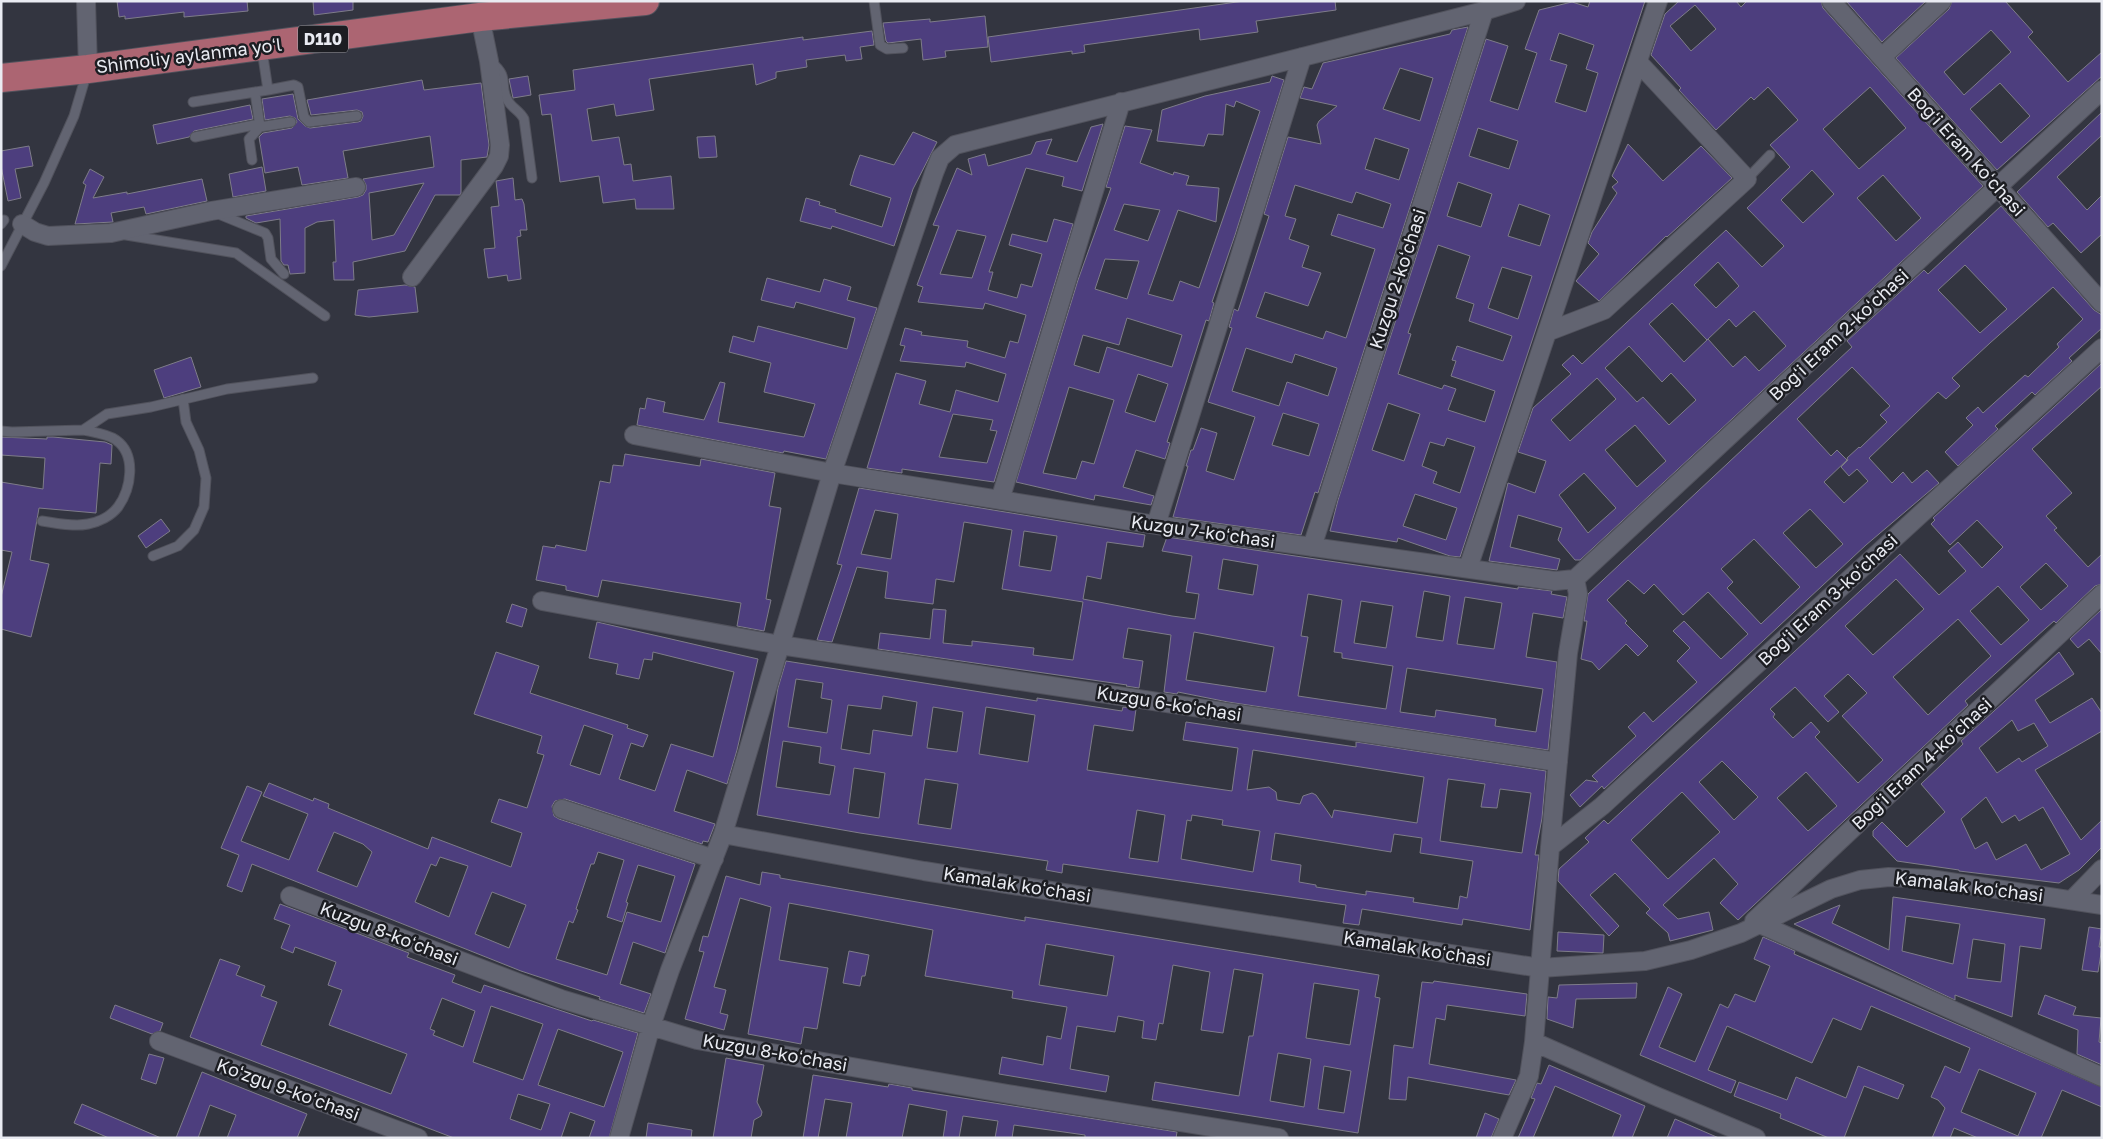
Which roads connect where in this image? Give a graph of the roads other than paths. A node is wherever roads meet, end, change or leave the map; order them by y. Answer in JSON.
{"nodes":[{"id":1,"x":86,"y":1,"type":"edge"},
{"id":2,"x":645,"y":1,"type":"edge"},
{"id":3,"x":874,"y":1,"type":"edge"},
{"id":4,"x":1516,"y":1,"type":"edge"},
{"id":5,"x":1658,"y":1,"type":"edge"},
{"id":6,"x":1831,"y":1,"type":"edge"},
{"id":7,"x":1942,"y":1,"type":"edge"},
{"id":8,"x":572,"y":5,"type":"edge"},
{"id":9,"x":1484,"y":11,"type":"junction"},
{"id":10,"x":479,"y":13,"type":"junction"},
{"id":11,"x":261,"y":47,"type":"junction"},
{"id":12,"x":903,"y":48,"type":"dead end"},
{"id":13,"x":1302,"y":57,"type":"junction"},
{"id":14,"x":1882,"y":57,"type":"junction"},
{"id":15,"x":488,"y":61,"type":"junction"},
{"id":16,"x":1638,"y":62,"type":"junction"},
{"id":17,"x":88,"y":69,"type":"junction"},
{"id":18,"x":1,"y":78,"type":"edge"},
{"id":19,"x":268,"y":90,"type":"junction"},
{"id":20,"x":2102,"y":90,"type":"edge"},
{"id":21,"x":254,"y":92,"type":"junction"},
{"id":22,"x":193,"y":102,"type":"dead end"},
{"id":23,"x":1122,"y":102,"type":"junction"},
{"id":24,"x":357,"y":116,"type":"dead end"},
{"id":25,"x":291,"y":122,"type":"dead end"},
{"id":26,"x":260,"y":126,"type":"junction"},
{"id":27,"x":195,"y":138,"type":"dead end"},
{"id":28,"x":1770,"y":155,"type":"dead end"},
{"id":29,"x":252,"y":160,"type":"dead end"},
{"id":30,"x":532,"y":178,"type":"dead end"},
{"id":31,"x":1747,"y":179,"type":"junction"},
{"id":32,"x":356,"y":187,"type":"dead end"},
{"id":33,"x":1997,"y":187,"type":"junction"},
{"id":34,"x":211,"y":212,"type":"junction"},
{"id":35,"x":22,"y":224,"type":"junction"},
{"id":36,"x":111,"y":233,"type":"junction"},
{"id":37,"x":1,"y":266,"type":"edge"},
{"id":38,"x":284,"y":274,"type":"dead end"},
{"id":39,"x":412,"y":277,"type":"dead end"},
{"id":40,"x":2102,"y":303,"type":"edge"},
{"id":41,"x":325,"y":316,"type":"dead end"},
{"id":42,"x":1547,"y":332,"type":"junction"},
{"id":43,"x":2102,"y":348,"type":"edge"},
{"id":44,"x":313,"y":378,"type":"dead end"},
{"id":45,"x":184,"y":399,"type":"junction"},
{"id":46,"x":82,"y":430,"type":"junction"},
{"id":47,"x":1,"y":431,"type":"edge"},
{"id":48,"x":634,"y":435,"type":"dead end"},
{"id":49,"x":832,"y":473,"type":"junction"},
{"id":50,"x":1000,"y":500,"type":"junction"},
{"id":51,"x":42,"y":521,"type":"dead end"},
{"id":52,"x":1156,"y":525,"type":"junction"},
{"id":53,"x":1312,"y":547,"type":"junction"},
{"id":54,"x":153,"y":556,"type":"dead end"},
{"id":55,"x":1468,"y":568,"type":"junction"},
{"id":56,"x":1575,"y":579,"type":"junction"},
{"id":57,"x":2102,"y":594,"type":"edge"},
{"id":58,"x":542,"y":601,"type":"dead end"},
{"id":59,"x":780,"y":645,"type":"junction"},
{"id":60,"x":1558,"y":762,"type":"junction"},
{"id":61,"x":562,"y":809,"type":"dead end"},
{"id":62,"x":723,"y":834,"type":"junction"},
{"id":63,"x":1550,"y":847,"type":"junction"},
{"id":64,"x":714,"y":859,"type":"junction"},
{"id":65,"x":2102,"y":869,"type":"edge"},
{"id":66,"x":290,"y":896,"type":"dead end"},
{"id":67,"x":2072,"y":900,"type":"junction"},
{"id":68,"x":2102,"y":905,"type":"edge"},
{"id":69,"x":1760,"y":924,"type":"junction"},
{"id":70,"x":1741,"y":933,"type":"junction"},
{"id":71,"x":1540,"y":968,"type":"junction"},
{"id":72,"x":651,"y":1026,"type":"junction"},
{"id":73,"x":159,"y":1041,"type":"dead end"},
{"id":74,"x":1534,"y":1042,"type":"junction"},
{"id":75,"x":2102,"y":1077,"type":"edge"},
{"id":76,"x":418,"y":1138,"type":"edge"},
{"id":77,"x":618,"y":1138,"type":"edge"},
{"id":78,"x":1279,"y":1138,"type":"edge"},
{"id":79,"x":1502,"y":1138,"type":"edge"},
{"id":80,"x":1756,"y":1138,"type":"edge"}],
"edges":[{"from":1,"to":17,"type":"street"},
{"from":2,"to":8,"type":"main road","name":"Shimoliy aylanma yoʻl","number":"D110"},
{"from":3,"to":12,"type":"lane"},
{"from":4,"to":9,"type":"street"},
{"from":5,"to":16,"type":"street"},
{"from":6,"to":14,"type":"street","name":"Bogʻi Eram koʻchasi"},
{"from":7,"to":14,"type":"street"},
{"from":8,"to":10,"type":"main road","name":"Shimoliy aylanma yoʻl","number":"D110"},
{"from":9,"to":13,"type":"street"},
{"from":9,"to":53,"type":"street","name":"Kuzgu 2-koʻchasi"},
{"from":10,"to":11,"type":"main road","name":"Shimoliy aylanma yoʻl","number":"D110"},
{"from":10,"to":15,"type":"street"},
{"from":11,"to":17,"type":"main road","name":"Shimoliy aylanma yoʻl","number":"D110"},
{"from":11,"to":19,"type":"lane"},
{"from":13,"to":23,"type":"street"},
{"from":13,"to":52,"type":"street"},
{"from":14,"to":33,"type":"street","name":"Bogʻi Eram koʻchasi"},
{"from":15,"to":30,"type":"lane"},
{"from":15,"to":39,"type":"street"},
{"from":16,"to":31,"type":"street"},
{"from":16,"to":42,"type":"street"},
{"from":17,"to":18,"type":"main road","name":"Shimoliy aylanma yoʻl","number":"D110"},
{"from":17,"to":35,"type":"lane"},
{"from":19,"to":21,"type":"lane"},
{"from":19,"to":24,"type":"lane"},
{"from":20,"to":33,"type":"street","name":"Bogʻi Eram 2-koʻchasi"},
{"from":21,"to":22,"type":"lane"},
{"from":21,"to":26,"type":"lane"},
{"from":23,"to":49,"type":"street"},
{"from":23,"to":50,"type":"street"},
{"from":25,"to":26,"type":"lane"},
{"from":26,"to":27,"type":"lane"},
{"from":26,"to":29,"type":"lane"},
{"from":28,"to":31,"type":"lane"},
{"from":31,"to":42,"type":"street"},
{"from":32,"to":34,"type":"street"},
{"from":33,"to":40,"type":"street","name":"Bogʻi Eram koʻchasi"},
{"from":33,"to":56,"type":"street","name":"Bogʻi Eram 2-koʻchasi"},
{"from":34,"to":36,"type":"street"},
{"from":34,"to":38,"type":"lane"},
{"from":35,"to":36,"type":"street"},
{"from":35,"to":37,"type":"lane"},
{"from":36,"to":41,"type":"lane"},
{"from":42,"to":55,"type":"street"},
{"from":43,"to":63,"type":"street","name":"Bogʻi Eram 3-koʻchasi"},
{"from":44,"to":45,"type":"lane"},
{"from":45,"to":46,"type":"lane"},
{"from":45,"to":54,"type":"lane"},
{"from":46,"to":47,"type":"lane"},
{"from":46,"to":51,"type":"lane"},
{"from":48,"to":49,"type":"street","name":"Kuzgu 7-koʻchasi"},
{"from":49,"to":50,"type":"street","name":"Kuzgu 7-koʻchasi"},
{"from":49,"to":59,"type":"street"},
{"from":50,"to":52,"type":"street","name":"Kuzgu 7-koʻchasi"},
{"from":52,"to":53,"type":"street","name":"Kuzgu 7-koʻchasi"},
{"from":53,"to":55,"type":"street","name":"Kuzgu 7-koʻchasi"},
{"from":55,"to":56,"type":"street","name":"Kuzgu 7-koʻchasi"},
{"from":56,"to":60,"type":"street"},
{"from":57,"to":70,"type":"street","name":"Bogʻi Eram 4-koʻchasi"},
{"from":58,"to":59,"type":"street","name":"Kuzgu 6-koʻchasi"},
{"from":59,"to":60,"type":"street","name":"Kuzgu 6-koʻchasi"},
{"from":59,"to":62,"type":"street"},
{"from":60,"to":63,"type":"street"},
{"from":61,"to":64,"type":"street"},
{"from":62,"to":64,"type":"street"},
{"from":62,"to":71,"type":"street","name":"Kamalak koʻchasi"},
{"from":63,"to":71,"type":"street"},
{"from":64,"to":72,"type":"street"},
{"from":65,"to":67,"type":"street"},
{"from":66,"to":72,"type":"street","name":"Kuzgu 8-koʻchasi"},
{"from":67,"to":68,"type":"street","name":"Kamalak koʻchasi"},
{"from":67,"to":69,"type":"street","name":"Kamalak koʻchasi"},
{"from":69,"to":70,"type":"street","name":"Kamalak koʻchasi"},
{"from":69,"to":75,"type":"street"},
{"from":70,"to":71,"type":"street","name":"Kamalak koʻchasi"},
{"from":71,"to":74,"type":"street"},
{"from":72,"to":77,"type":"street"},
{"from":72,"to":78,"type":"street","name":"Kuzgu 8-koʻchasi"},
{"from":73,"to":76,"type":"street","name":"Koʻzgu 9-koʻchasi"},
{"from":74,"to":79,"type":"street"},
{"from":74,"to":80,"type":"street"}]}
